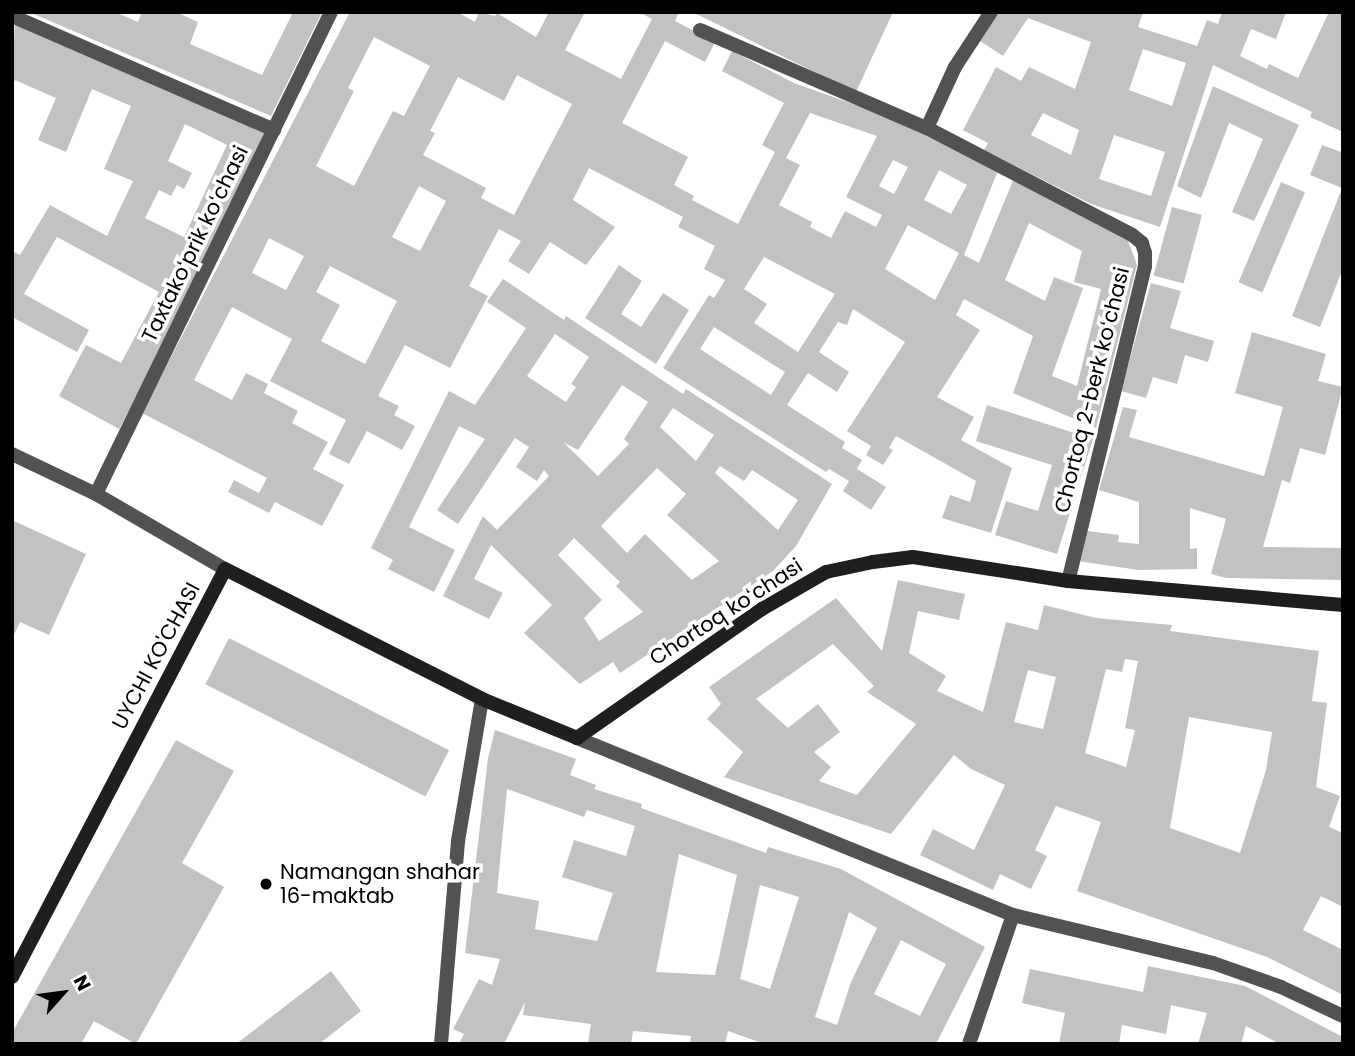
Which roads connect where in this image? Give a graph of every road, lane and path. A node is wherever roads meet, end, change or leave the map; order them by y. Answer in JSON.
{"nodes":[{"id":1,"x":331,"y":12,"type":"edge"},
{"id":2,"x":991,"y":12,"type":"edge"},
{"id":3,"x":12,"y":16,"type":"edge"},
{"id":4,"x":700,"y":30,"type":"dead end"},
{"id":5,"x":927,"y":128,"type":"junction"},
{"id":6,"x":274,"y":130,"type":"junction"},
{"id":7,"x":12,"y":454,"type":"edge"},
{"id":8,"x":96,"y":494,"type":"junction"},
{"id":9,"x":225,"y":569,"type":"junction"},
{"id":10,"x":1068,"y":581,"type":"junction"},
{"id":11,"x":1343,"y":605,"type":"edge"},
{"id":12,"x":482,"y":699,"type":"junction"},
{"id":13,"x":577,"y":738,"type":"junction"},
{"id":14,"x":1013,"y":915,"type":"junction"},
{"id":15,"x":12,"y":977,"type":"edge"},
{"id":16,"x":1343,"y":1016,"type":"edge"},
{"id":17,"x":441,"y":1044,"type":"edge"},
{"id":18,"x":969,"y":1044,"type":"edge"}],
"edges":[{"from":1,"to":6,"type":"street","name":"Taxtakoʻprik koʻchasi"},
{"from":2,"to":5,"type":"street"},
{"from":3,"to":6,"type":"street"},
{"from":4,"to":5,"type":"street","name":"Chortoq 2-berk koʻchasi"},
{"from":5,"to":10,"type":"street","name":"Chortoq 2-berk koʻchasi"},
{"from":6,"to":8,"type":"street","name":"Taxtakoʻprik koʻchasi"},
{"from":7,"to":8,"type":"street","name":"UYCHI KO'CHASI"},
{"from":8,"to":9,"type":"street","name":"UYCHI KO'CHASI"},
{"from":9,"to":12,"type":"main road"},
{"from":9,"to":15,"type":"main road","name":"UYCHI KO'CHASI"},
{"from":10,"to":11,"type":"main road","name":"Chortoq koʻchasi"},
{"from":10,"to":13,"type":"main road","name":"Chortoq koʻchasi"},
{"from":12,"to":13,"type":"main road"},
{"from":12,"to":17,"type":"street"},
{"from":13,"to":14,"type":"street"},
{"from":14,"to":16,"type":"street"},
{"from":14,"to":18,"type":"street"}]}
